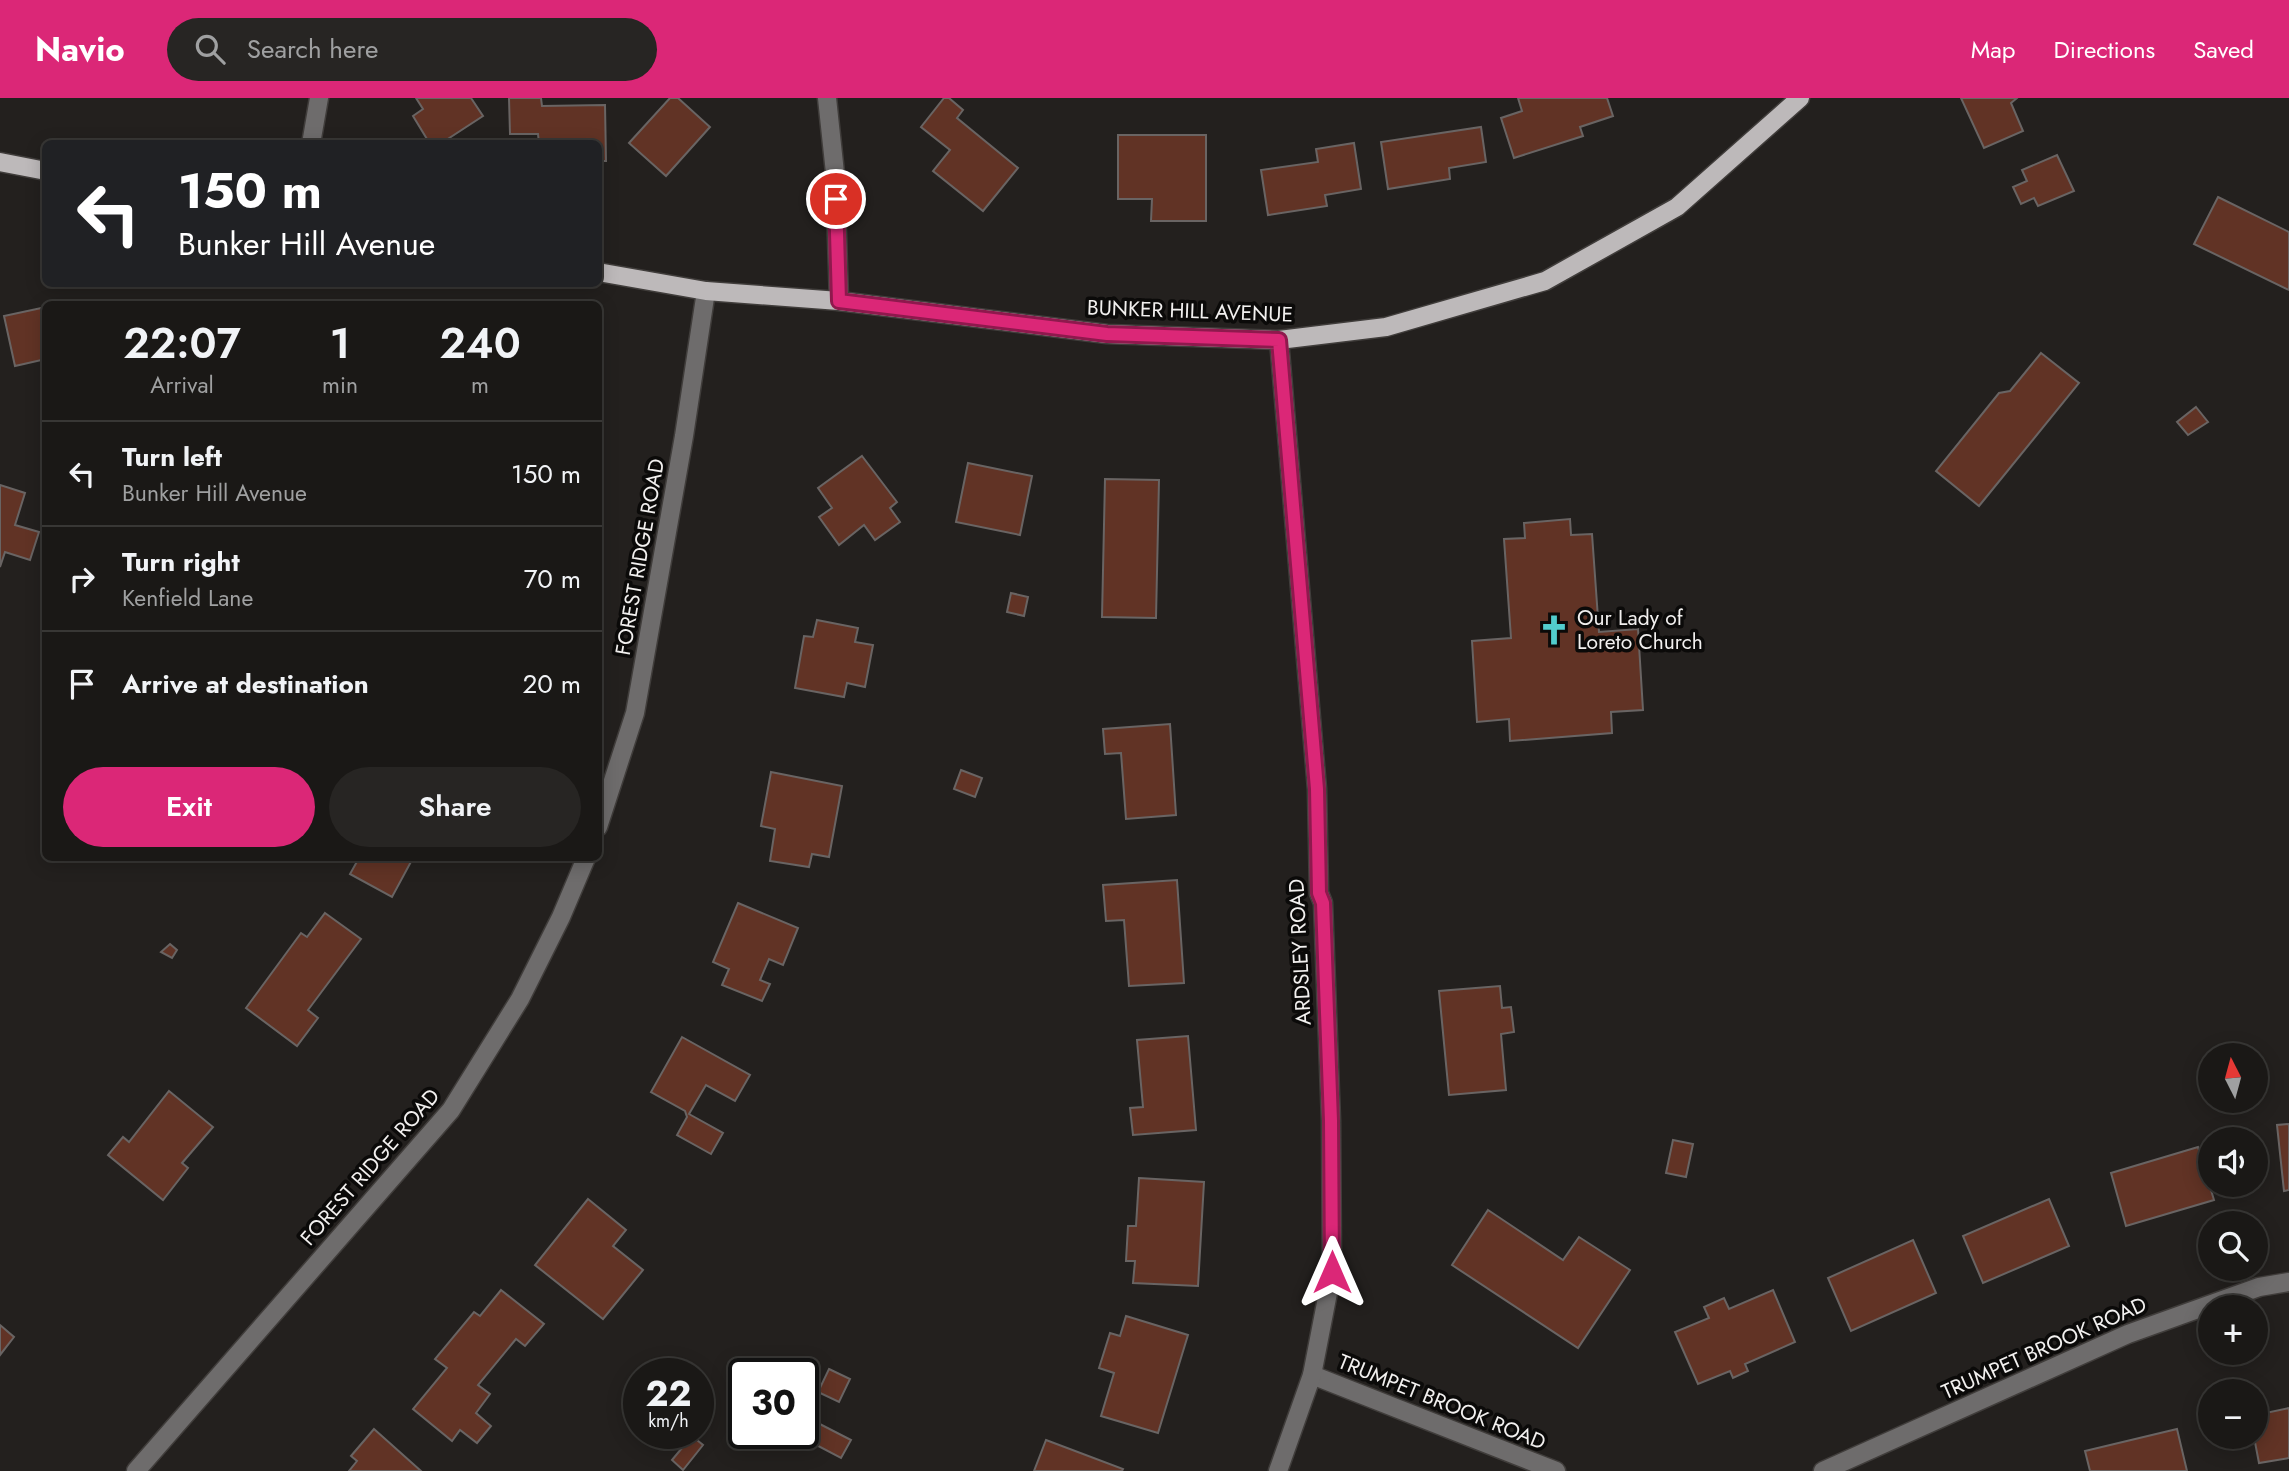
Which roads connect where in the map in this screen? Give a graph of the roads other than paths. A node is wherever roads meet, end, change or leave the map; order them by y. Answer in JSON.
{"nodes":[{"id":1,"x":319,"y":98,"type":"edge"},
{"id":2,"x":827,"y":98,"type":"edge"},
{"id":3,"x":1800,"y":98,"type":"edge"},
{"id":4,"x":312,"y":140,"type":"edge"},
{"id":5,"x":0,"y":162,"type":"edge"},
{"id":6,"x":42,"y":171,"type":"edge"},
{"id":7,"x":602,"y":273,"type":"edge"},
{"id":8,"x":706,"y":291,"type":"junction"},
{"id":9,"x":839,"y":301,"type":"junction"},
{"id":10,"x":1279,"y":340,"type":"junction"},
{"id":11,"x":602,"y":815,"type":"edge"},
{"id":12,"x":585,"y":861,"type":"edge"},
{"id":13,"x":2289,"y":1282,"type":"edge"},
{"id":14,"x":1312,"y":1375,"type":"junction"},
{"id":15,"x":136,"y":1471,"type":"edge"},
{"id":16,"x":1278,"y":1471,"type":"edge"},
{"id":17,"x":1556,"y":1471,"type":"edge"},
{"id":18,"x":1824,"y":1471,"type":"edge"}],
"edges":[{"from":1,"to":4,"type":"street"},
{"from":2,"to":9,"type":"street"},
{"from":3,"to":10,"type":"main road","name":"BUNKER HILL AVENUE"},
{"from":5,"to":6,"type":"main road"},
{"from":7,"to":8,"type":"main road","name":"BUNKER HILL AVENUE"},
{"from":8,"to":9,"type":"main road","name":"BUNKER HILL AVENUE"},
{"from":8,"to":11,"type":"street","name":"FOREST RIDGE ROAD"},
{"from":9,"to":10,"type":"main road","name":"BUNKER HILL AVENUE"},
{"from":10,"to":14,"type":"street","name":"ARDSLEY ROAD"},
{"from":12,"to":15,"type":"street","name":"FOREST RIDGE ROAD"},
{"from":13,"to":18,"type":"street","name":"TRUMPET BROOK ROAD"},
{"from":14,"to":16,"type":"street","name":"ARDSLEY ROAD"},
{"from":14,"to":17,"type":"street","name":"TRUMPET BROOK ROAD"}]}
